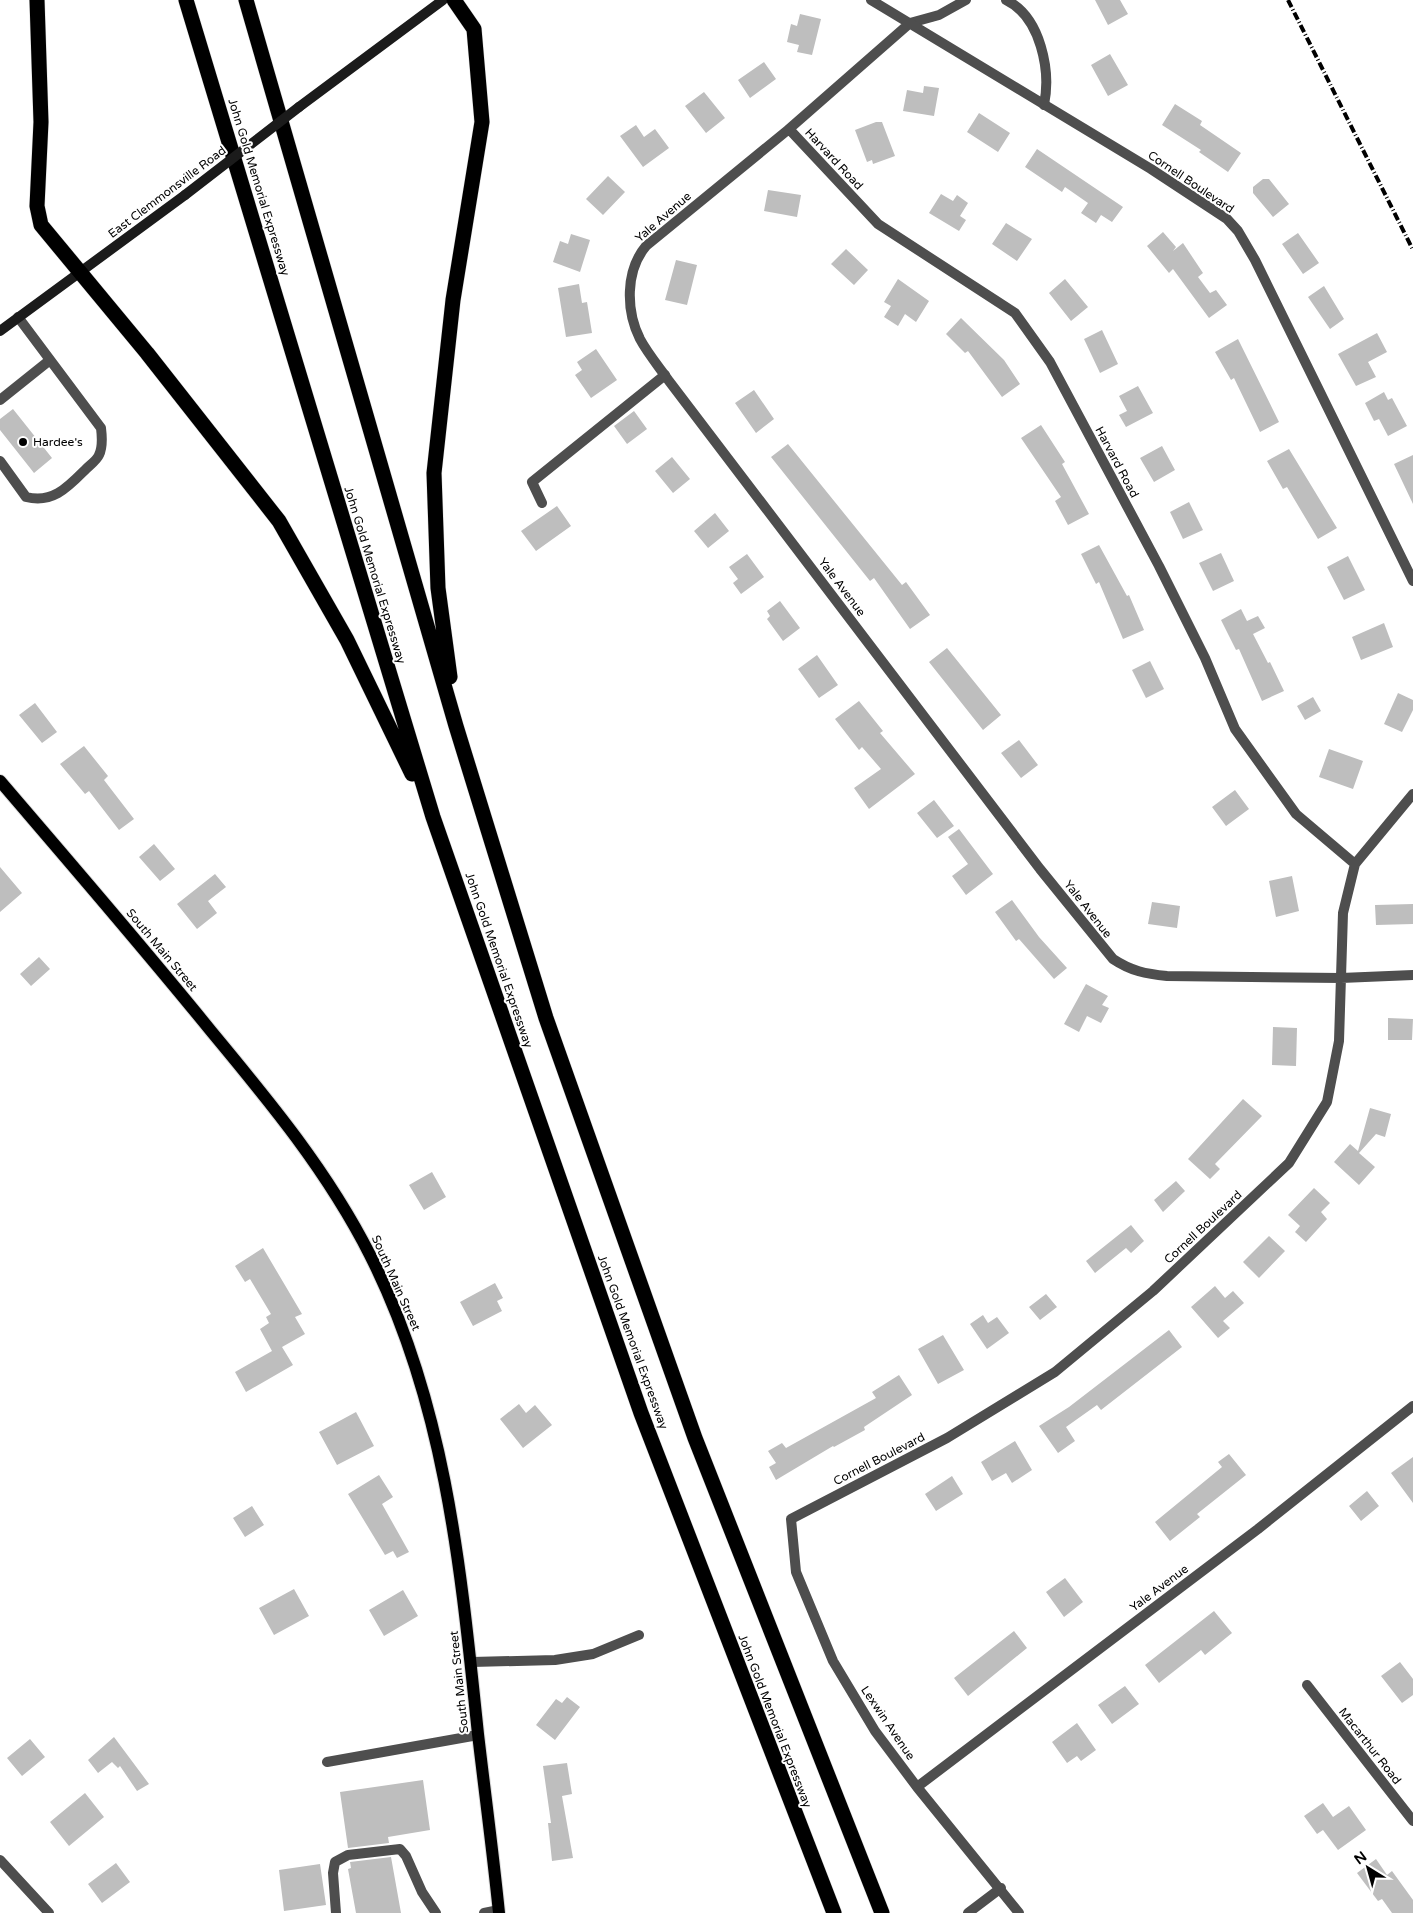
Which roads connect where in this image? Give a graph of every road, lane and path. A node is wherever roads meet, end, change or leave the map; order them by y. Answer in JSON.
{"nodes":[{"id":1,"x":37,"y":0,"type":"edge"},
{"id":2,"x":186,"y":0,"type":"edge"},
{"id":3,"x":246,"y":0,"type":"edge"},
{"id":4,"x":443,"y":0,"type":"edge"},
{"id":5,"x":454,"y":0,"type":"edge"},
{"id":6,"x":871,"y":0,"type":"edge"},
{"id":7,"x":966,"y":0,"type":"edge"},
{"id":8,"x":1006,"y":0,"type":"edge"},
{"id":9,"x":910,"y":23,"type":"junction"},
{"id":10,"x":1044,"y":105,"type":"junction"},
{"id":11,"x":788,"y":129,"type":"junction"},
{"id":12,"x":80,"y":272,"type":"junction"},
{"id":13,"x":18,"y":318,"type":"junction"},
{"id":14,"x":0,"y":331,"type":"edge"},
{"id":15,"x":50,"y":360,"type":"junction"},
{"id":16,"x":665,"y":375,"type":"junction"},
{"id":17,"x":0,"y":400,"type":"edge"},
{"id":18,"x":0,"y":461,"type":"edge"},
{"id":19,"x":542,"y":503,"type":"dead end"},
{"id":20,"x":1413,"y":581,"type":"edge"},
{"id":21,"x":456,"y":726,"type":"junction"},
{"id":22,"x":0,"y":780,"type":"edge"},
{"id":23,"x":1413,"y":794,"type":"edge"},
{"id":24,"x":433,"y":817,"type":"junction"},
{"id":25,"x":1355,"y":864,"type":"junction"},
{"id":26,"x":1413,"y":975,"type":"edge"},
{"id":27,"x":1341,"y":978,"type":"junction"},
{"id":28,"x":1413,"y":1406,"type":"edge"},
{"id":29,"x":791,"y":1519,"type":"joint"},
{"id":30,"x":639,"y":1635,"type":"dead end"},
{"id":31,"x":472,"y":1662,"type":"junction"},
{"id":32,"x":1307,"y":1685,"type":"dead end"},
{"id":33,"x":478,"y":1735,"type":"junction"},
{"id":34,"x":327,"y":1762,"type":"dead end"},
{"id":35,"x":917,"y":1787,"type":"junction"},
{"id":36,"x":1413,"y":1822,"type":"edge"},
{"id":37,"x":1,"y":1863,"type":"edge"},
{"id":38,"x":1001,"y":1888,"type":"junction"},
{"id":39,"x":499,"y":1911,"type":"edge"},
{"id":40,"x":49,"y":1913,"type":"edge"},
{"id":41,"x":336,"y":1913,"type":"edge"},
{"id":42,"x":436,"y":1913,"type":"edge"},
{"id":43,"x":484,"y":1913,"type":"edge"},
{"id":44,"x":834,"y":1913,"type":"edge"},
{"id":45,"x":882,"y":1913,"type":"edge"},
{"id":46,"x":968,"y":1913,"type":"edge"},
{"id":47,"x":1019,"y":1913,"type":"edge"}],
"edges":[{"from":1,"to":12,"type":"highway"},
{"from":2,"to":24,"type":"highway","name":"John Gold Memorial Expressway"},
{"from":3,"to":21,"type":"highway","name":"John Gold Memorial Expressway"},
{"from":4,"to":12,"type":"main road","name":"East Clemmonsville Road","bridge":true},
{"from":5,"to":21,"type":"highway"},
{"from":6,"to":9,"type":"street","name":"Cornell Boulevard"},
{"from":7,"to":9,"type":"street"},
{"from":8,"to":10,"type":"street"},
{"from":9,"to":10,"type":"street","name":"Cornell Boulevard"},
{"from":9,"to":11,"type":"street","name":"Yale Avenue"},
{"from":10,"to":20,"type":"street","name":"Cornell Boulevard"},
{"from":11,"to":16,"type":"street","name":"Yale Avenue"},
{"from":11,"to":25,"type":"street","name":"Harvard Road"},
{"from":12,"to":13,"type":"main road","name":"East Clemmonsville Road"},
{"from":12,"to":24,"type":"highway"},
{"from":13,"to":14,"type":"main road","name":"East Clemmonsville Road"},
{"from":13,"to":15,"type":"street"},
{"from":15,"to":17,"type":"street"},
{"from":15,"to":18,"type":"street"},
{"from":16,"to":19,"type":"street"},
{"from":16,"to":27,"type":"street","name":"Yale Avenue"},
{"from":21,"to":45,"type":"highway","name":"John Gold Memorial Expressway"},
{"from":22,"to":31,"type":"main road","name":"South Main Street"},
{"from":23,"to":25,"type":"street","name":"Cornell Boulevard"},
{"from":24,"to":44,"type":"highway","name":"John Gold Memorial Expressway"},
{"from":25,"to":27,"type":"street","name":"Cornell Boulevard"},
{"from":26,"to":27,"type":"street","name":"Yale Avenue"},
{"from":27,"to":29,"type":"street","name":"Cornell Boulevard"},
{"from":28,"to":35,"type":"street","name":"Yale Avenue"},
{"from":29,"to":35,"type":"street","name":"Lexwin Avenue"},
{"from":30,"to":31,"type":"street"},
{"from":31,"to":33,"type":"main road","name":"South Main Street"},
{"from":32,"to":36,"type":"street","name":"Macarthur Road"},
{"from":33,"to":34,"type":"street"},
{"from":33,"to":39,"type":"main road","name":"South Main Street"},
{"from":35,"to":38,"type":"street","name":"Lexwin Avenue"},
{"from":37,"to":40,"type":"street"},
{"from":38,"to":46,"type":"street"},
{"from":38,"to":47,"type":"street","name":"Lexwin Avenue"},
{"from":39,"to":43,"type":"street"},
{"from":41,"to":42,"type":"street"}]}
